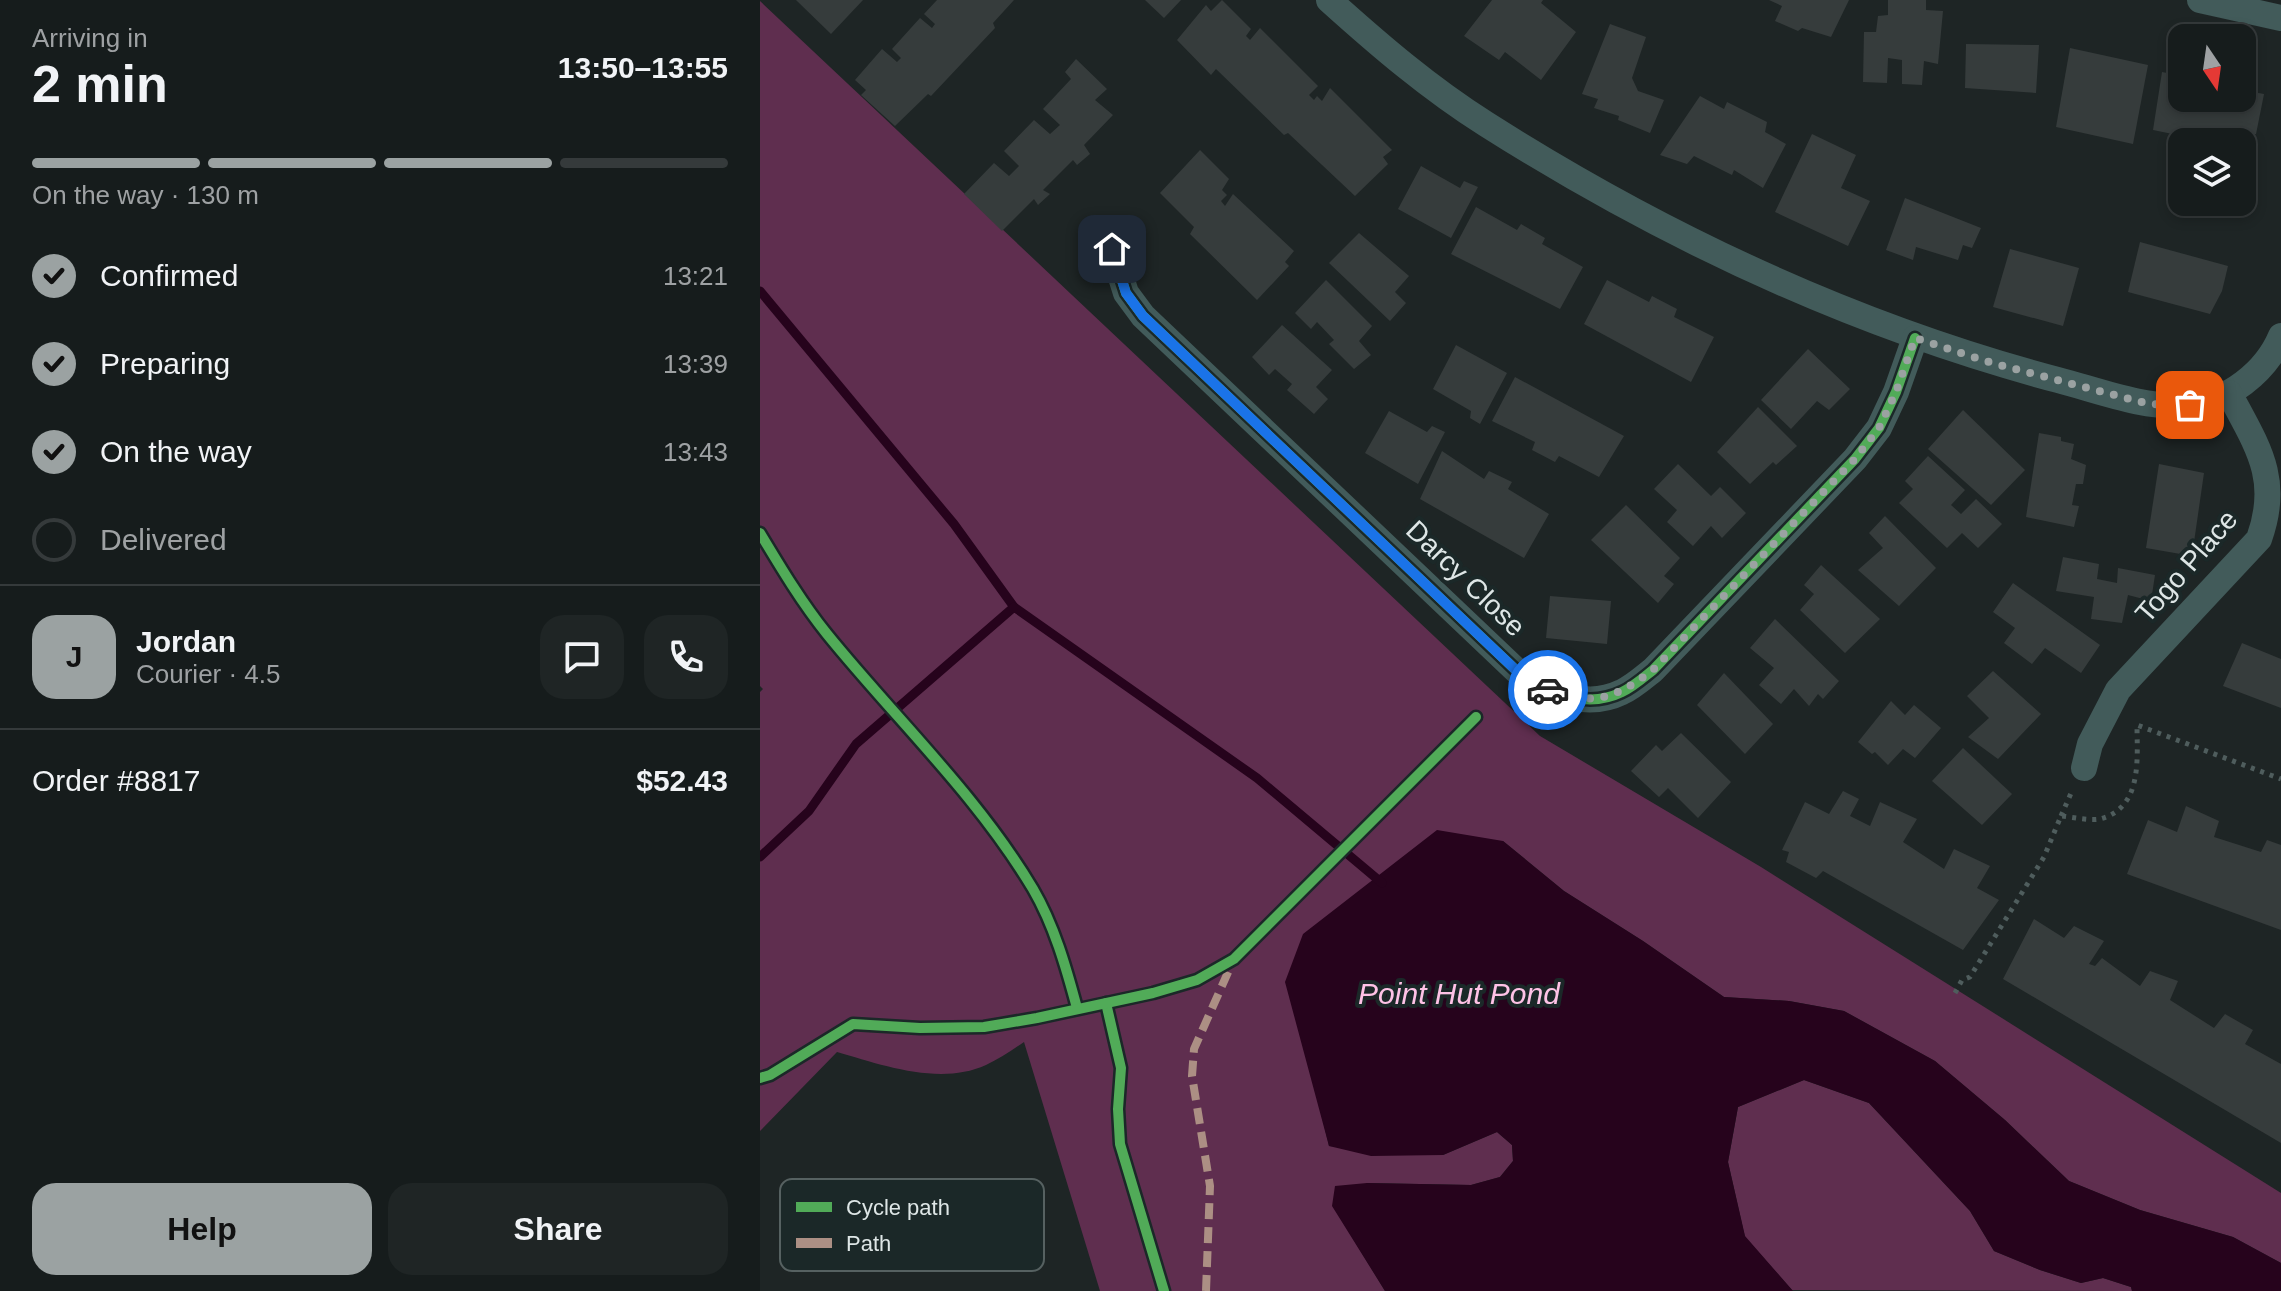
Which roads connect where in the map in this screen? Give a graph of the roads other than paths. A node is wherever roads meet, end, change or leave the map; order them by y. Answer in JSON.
{"nodes":[{"id":1,"x":1329,"y":0,"type":"edge"},
{"id":2,"x":2200,"y":0,"type":"edge"},
{"id":3,"x":2281,"y":18,"type":"edge"},
{"id":4,"x":1112,"y":249,"type":"dead end"},
{"id":5,"x":2281,"y":336,"type":"edge"},
{"id":6,"x":1915,"y":338,"type":"junction"},
{"id":7,"x":2229,"y":393,"type":"junction"},
{"id":8,"x":2084,"y":768,"type":"dead end"}],
"edges":[{"from":1,"to":6,"type":"street"},
{"from":2,"to":3,"type":"street"},
{"from":4,"to":6,"type":"street","name":"Darcy Close"},
{"from":5,"to":7,"type":"street"},
{"from":6,"to":7,"type":"street"},
{"from":7,"to":8,"type":"street","name":"Togo Place"}]}
